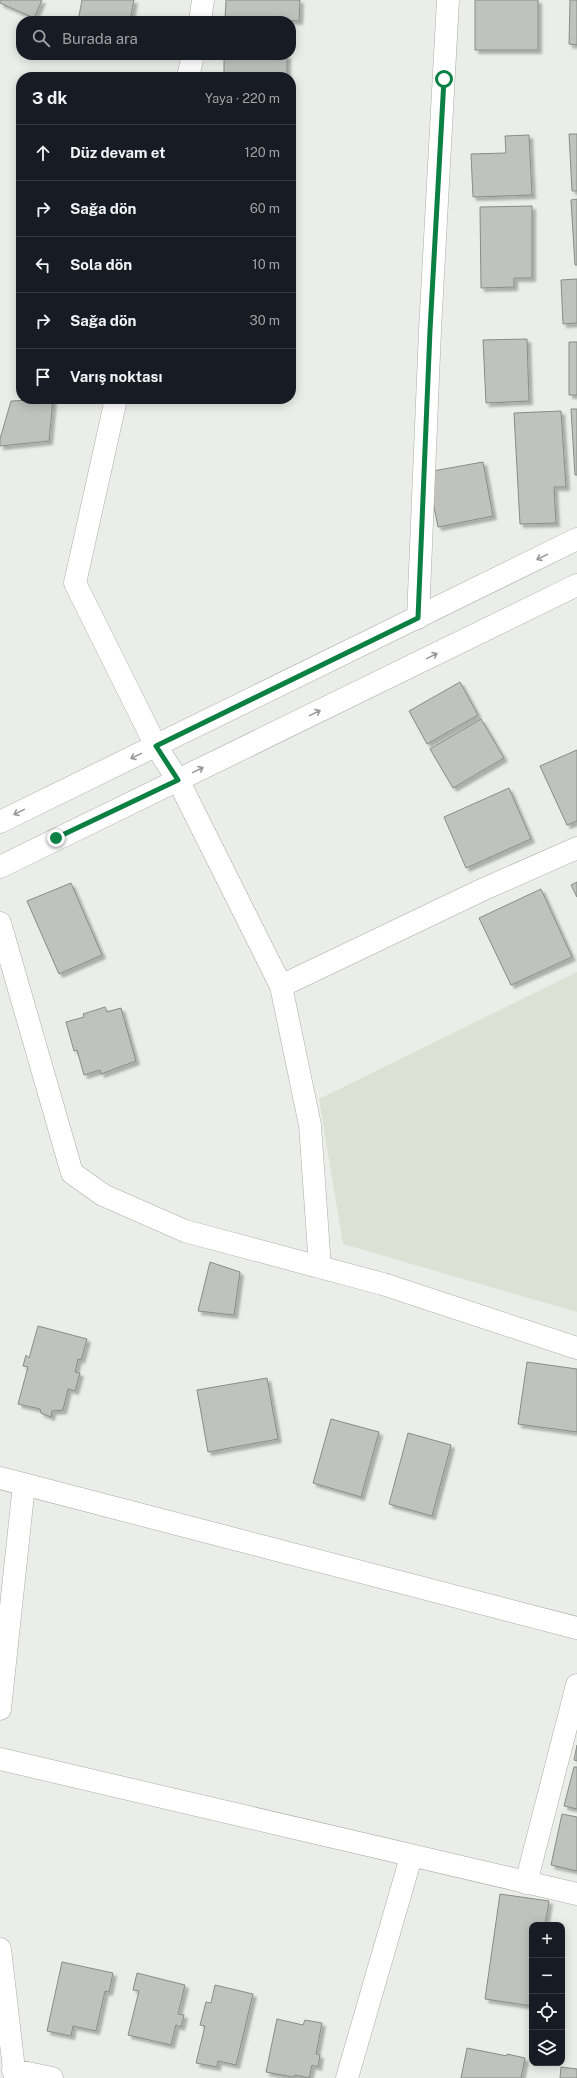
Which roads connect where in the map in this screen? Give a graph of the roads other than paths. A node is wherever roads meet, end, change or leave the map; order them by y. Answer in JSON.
{"nodes":[{"id":1,"x":203,"y":0,"type":"edge"},
{"id":2,"x":448,"y":0,"type":"edge"},
{"id":3,"x":201,"y":16,"type":"edge"},
{"id":4,"x":192,"y":60,"type":"edge"},
{"id":5,"x":189,"y":72,"type":"edge"},
{"id":6,"x":115,"y":404,"type":"edge"},
{"id":7,"x":577,"y":539,"type":"edge"},
{"id":8,"x":577,"y":585,"type":"edge"},
{"id":9,"x":418,"y":618,"type":"junction"},
{"id":10,"x":156,"y":746,"type":"junction"},
{"id":11,"x":178,"y":780,"type":"junction"},
{"id":12,"x":0,"y":822,"type":"edge"},
{"id":13,"x":577,"y":848,"type":"edge"},
{"id":14,"x":0,"y":867,"type":"edge"},
{"id":15,"x":0,"y":922,"type":"edge"},
{"id":16,"x":282,"y":986,"type":"junction"},
{"id":17,"x":320,"y":1267,"type":"junction"},
{"id":18,"x":577,"y":1348,"type":"edge"},
{"id":19,"x":0,"y":1478,"type":"edge"},
{"id":20,"x":24,"y":1484,"type":"junction"},
{"id":21,"x":577,"y":1628,"type":"edge"},
{"id":22,"x":577,"y":1685,"type":"edge"},
{"id":23,"x":0,"y":1709,"type":"edge"},
{"id":24,"x":0,"y":1759,"type":"edge"},
{"id":25,"x":411,"y":1857,"type":"junction"},
{"id":26,"x":526,"y":1883,"type":"junction"},
{"id":27,"x":577,"y":1894,"type":"edge"},
{"id":28,"x":0,"y":1949,"type":"edge"},
{"id":29,"x":14,"y":2074,"type":"edge"},
{"id":30,"x":52,"y":2078,"type":"edge"},
{"id":31,"x":347,"y":2078,"type":"edge"}],
"edges":[{"from":1,"to":3,"type":"street"},
{"from":2,"to":9,"type":"street"},
{"from":4,"to":5,"type":"street"},
{"from":6,"to":10,"type":"street"},
{"from":7,"to":9,"type":"street","one_way":true},
{"from":11,"to":8,"type":"street","one_way":true},
{"from":9,"to":10,"type":"street"},
{"from":10,"to":11,"type":"street"},
{"from":10,"to":12,"type":"street","one_way":true},
{"from":11,"to":14,"type":"street"},
{"from":11,"to":16,"type":"street"},
{"from":13,"to":16,"type":"street"},
{"from":15,"to":17,"type":"street"},
{"from":16,"to":17,"type":"street"},
{"from":17,"to":18,"type":"street"},
{"from":19,"to":20,"type":"street"},
{"from":20,"to":21,"type":"street"},
{"from":20,"to":23,"type":"street"},
{"from":22,"to":26,"type":"street"},
{"from":24,"to":25,"type":"street"},
{"from":25,"to":26,"type":"street"},
{"from":25,"to":31,"type":"street"},
{"from":26,"to":27,"type":"street"},
{"from":28,"to":29,"type":"street"},
{"from":29,"to":30,"type":"street"}]}
